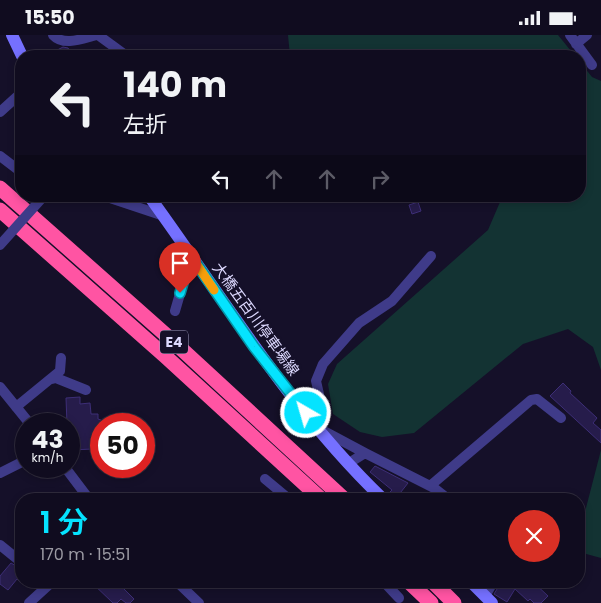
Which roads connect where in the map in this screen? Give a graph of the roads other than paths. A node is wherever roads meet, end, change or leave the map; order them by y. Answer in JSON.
{"nodes":[{"id":1,"x":12,"y":35,"type":"edge"},
{"id":2,"x":53,"y":35,"type":"edge"},
{"id":3,"x":97,"y":35,"type":"edge"},
{"id":4,"x":587,"y":35,"type":"edge"},
{"id":5,"x":573,"y":39,"type":"edge"},
{"id":6,"x":19,"y":50,"type":"edge"},
{"id":7,"x":117,"y":50,"type":"edge"},
{"id":8,"x":581,"y":50,"type":"edge"},
{"id":9,"x":586,"y":57,"type":"edge"},
{"id":10,"x":592,"y":65,"type":"dead end"},
{"id":11,"x":15,"y":98,"type":"edge"},
{"id":12,"x":0,"y":112,"type":"edge"},
{"id":13,"x":0,"y":156,"type":"edge"},
{"id":14,"x":15,"y":167,"type":"edge"},
{"id":15,"x":0,"y":188,"type":"edge"},
{"id":16,"x":15,"y":201,"type":"edge"},
{"id":17,"x":16,"y":202,"type":"edge"},
{"id":18,"x":39,"y":202,"type":"edge"},
{"id":19,"x":122,"y":202,"type":"edge"},
{"id":20,"x":154,"y":202,"type":"edge"},
{"id":21,"x":0,"y":210,"type":"edge"},
{"id":22,"x":164,"y":216,"type":"junction"},
{"id":23,"x":0,"y":245,"type":"edge"},
{"id":24,"x":191,"y":256,"type":"junction"},
{"id":25,"x":431,"y":256,"type":"dead end"},
{"id":26,"x":176,"y":311,"type":"dead end"},
{"id":27,"x":61,"y":358,"type":"dead end"},
{"id":28,"x":52,"y":379,"type":"junction"},
{"id":29,"x":0,"y":387,"type":"edge"},
{"id":30,"x":86,"y":390,"type":"dead end"},
{"id":31,"x":16,"y":407,"type":"junction"},
{"id":32,"x":21,"y":413,"type":"edge"},
{"id":33,"x":561,"y":418,"type":"dead end"},
{"id":34,"x":316,"y":425,"type":"junction"},
{"id":35,"x":365,"y":453,"type":"junction"},
{"id":36,"x":349,"y":463,"type":"junction"},
{"id":37,"x":15,"y":466,"type":"edge"},
{"id":38,"x":0,"y":473,"type":"edge"},
{"id":39,"x":73,"y":478,"type":"edge"},
{"id":40,"x":265,"y":479,"type":"dead end"},
{"id":41,"x":430,"y":486,"type":"junction"},
{"id":42,"x":84,"y":493,"type":"edge"},
{"id":43,"x":282,"y":493,"type":"edge"},
{"id":44,"x":314,"y":493,"type":"edge"},
{"id":45,"x":338,"y":493,"type":"edge"},
{"id":46,"x":377,"y":493,"type":"edge"},
{"id":47,"x":440,"y":493,"type":"edge"},
{"id":48,"x":0,"y":545,"type":"edge"},
{"id":49,"x":15,"y":557,"type":"edge"},
{"id":50,"x":43,"y":588,"type":"edge"},
{"id":51,"x":183,"y":588,"type":"edge"},
{"id":52,"x":389,"y":588,"type":"edge"},
{"id":53,"x":415,"y":588,"type":"edge"},
{"id":54,"x":439,"y":588,"type":"edge"},
{"id":55,"x":477,"y":588,"type":"edge"},
{"id":56,"x":489,"y":599,"type":"edge"},
{"id":57,"x":399,"y":601,"type":"edge"},
{"id":58,"x":29,"y":603,"type":"edge"},
{"id":59,"x":199,"y":603,"type":"edge"},
{"id":60,"x":431,"y":603,"type":"edge"},
{"id":61,"x":454,"y":603,"type":"edge"}],
"edges":[{"from":1,"to":6,"type":"main road"},
{"from":2,"to":3,"type":"street"},
{"from":3,"to":7,"type":"street"},
{"from":4,"to":5,"type":"street"},
{"from":5,"to":8,"type":"street"},
{"from":9,"to":10,"type":"street"},
{"from":11,"to":12,"type":"street"},
{"from":13,"to":14,"type":"street"},
{"from":15,"to":16,"type":"highway","number":"E4"},
{"from":17,"to":45,"type":"highway","number":"E4"},
{"from":18,"to":23,"type":"street","bridge":true},
{"from":19,"to":22,"type":"street"},
{"from":20,"to":22,"type":"main road","name":"大橋五百川停車場線"},
{"from":21,"to":44,"type":"highway","number":"E4"},
{"from":22,"to":24,"type":"main road","name":"大橋五百川停車場線"},
{"from":24,"to":26,"type":"street"},
{"from":24,"to":34,"type":"main road","name":"大橋五百川停車場線"},
{"from":25,"to":34,"type":"street"},
{"from":27,"to":28,"type":"street"},
{"from":28,"to":30,"type":"street"},
{"from":28,"to":31,"type":"street"},
{"from":29,"to":31,"type":"street"},
{"from":31,"to":32,"type":"street"},
{"from":33,"to":41,"type":"street"},
{"from":34,"to":35,"type":"street"},
{"from":34,"to":36,"type":"main road","name":"大橋五百川停車場線"},
{"from":35,"to":36,"type":"street"},
{"from":35,"to":41,"type":"street"},
{"from":36,"to":46,"type":"main road","name":"大橋五百川停車場線"},
{"from":37,"to":38,"type":"street"},
{"from":39,"to":42,"type":"street"},
{"from":40,"to":43,"type":"street"},
{"from":41,"to":47,"type":"street"},
{"from":48,"to":49,"type":"street"},
{"from":50,"to":58,"type":"street"},
{"from":51,"to":59,"type":"street"},
{"from":52,"to":57,"type":"street"},
{"from":53,"to":60,"type":"highway"},
{"from":54,"to":61,"type":"highway"},
{"from":55,"to":56,"type":"main road"}]}
